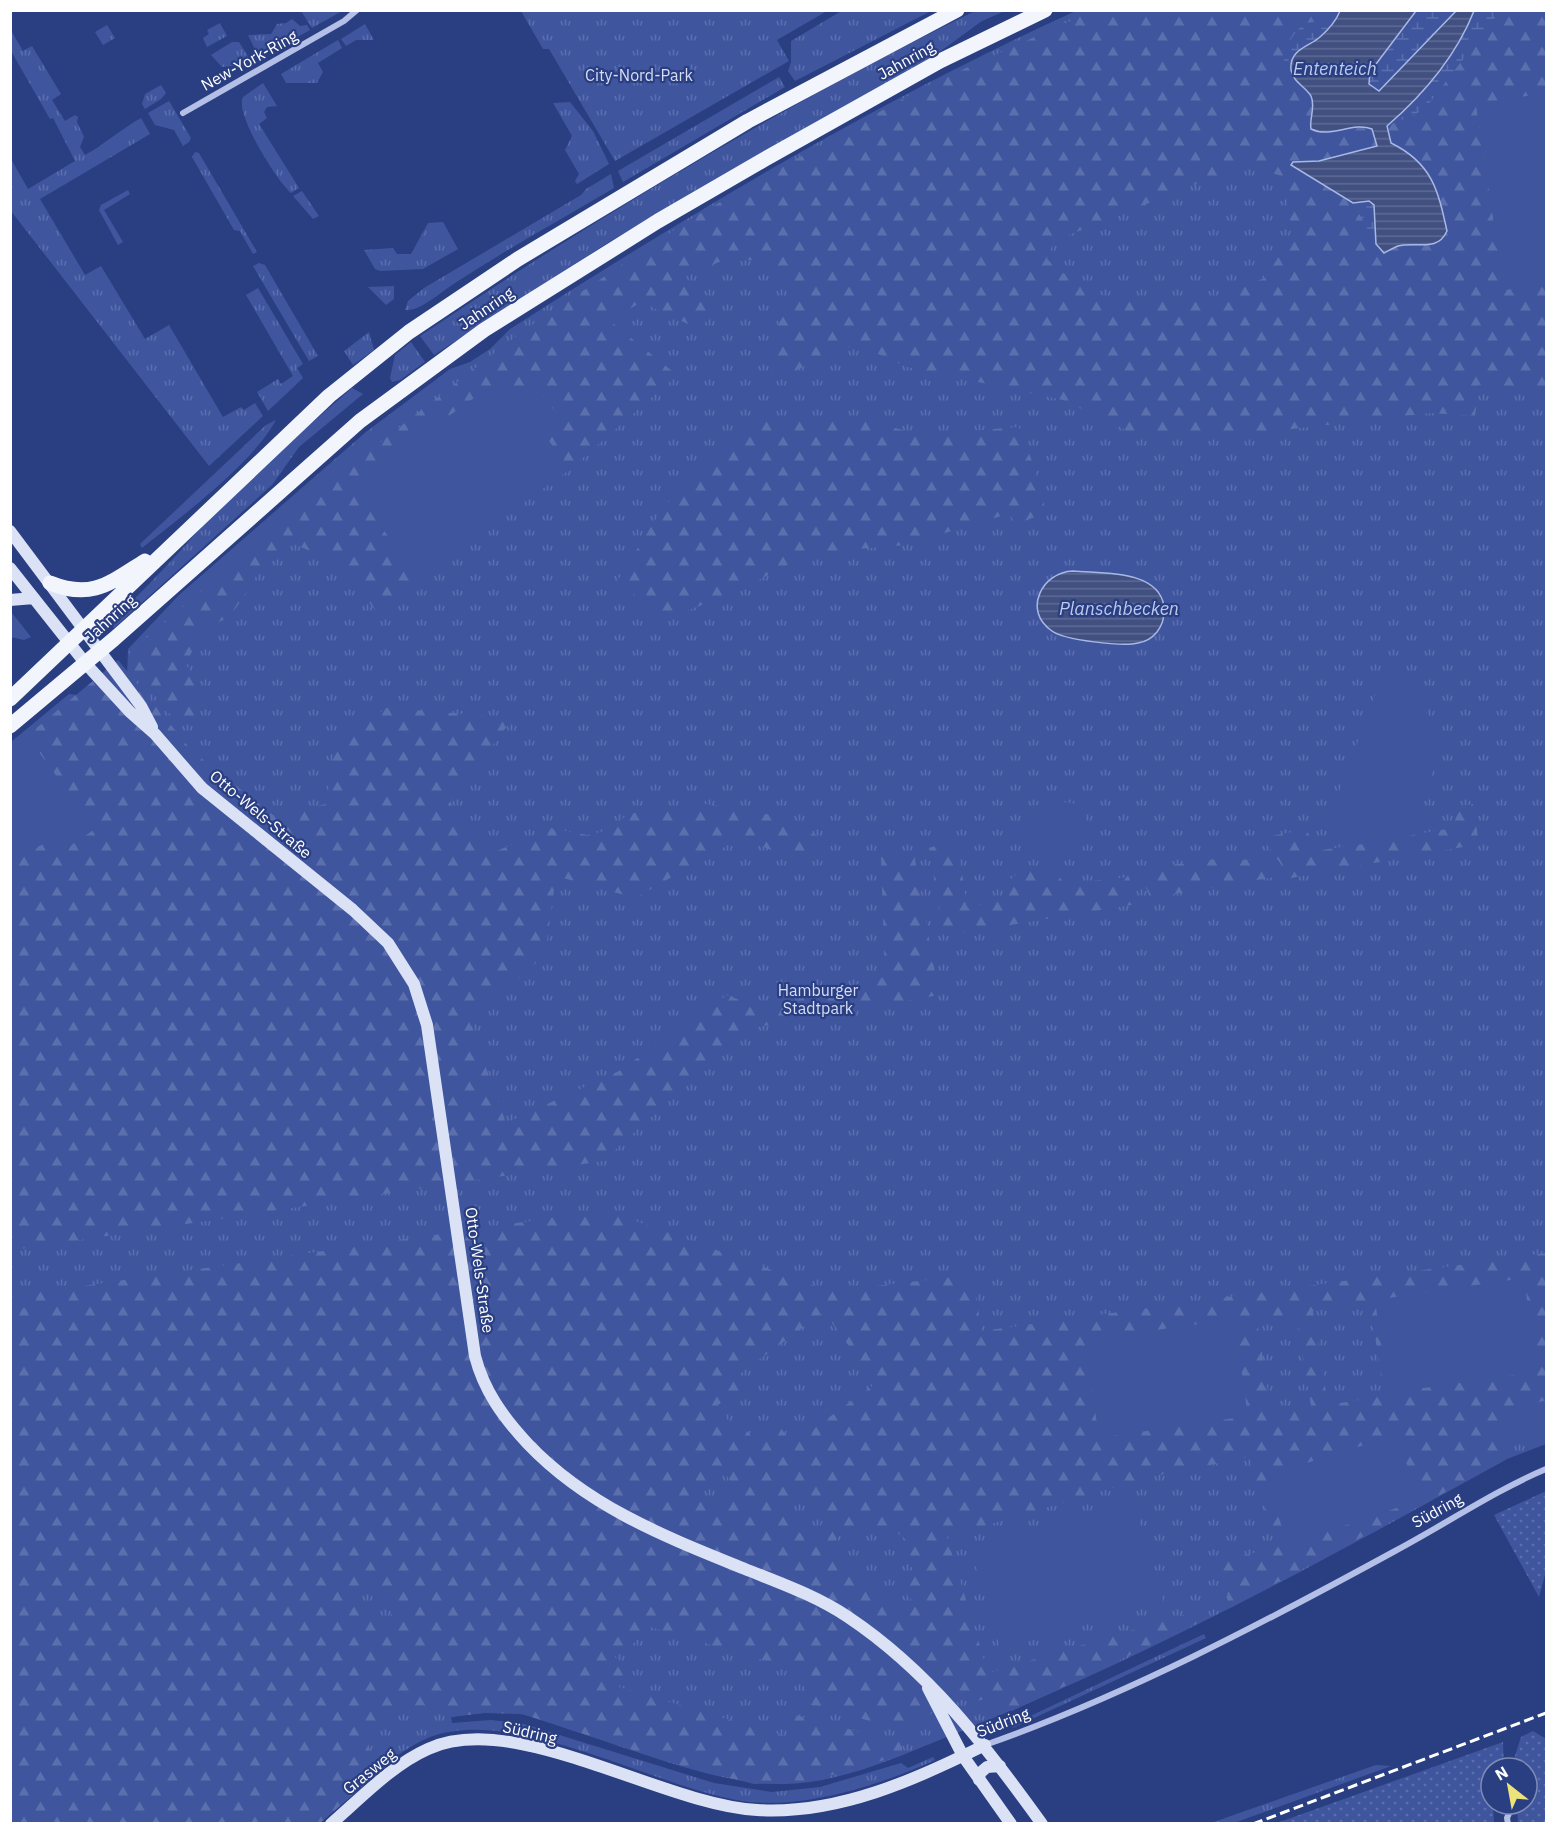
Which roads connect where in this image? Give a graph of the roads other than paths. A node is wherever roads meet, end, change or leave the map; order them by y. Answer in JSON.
{"nodes":[{"id":1,"x":357,"y":10,"type":"edge"},
{"id":2,"x":957,"y":10,"type":"edge"},
{"id":3,"x":1045,"y":10,"type":"edge"},
{"id":4,"x":185,"y":111,"type":"dead end"},
{"id":5,"x":10,"y":531,"type":"edge"},
{"id":6,"x":168,"y":547,"type":"junction"},
{"id":7,"x":10,"y":568,"type":"edge"},
{"id":8,"x":50,"y":583,"type":"junction"},
{"id":9,"x":34,"y":598,"type":"junction"},
{"id":10,"x":10,"y":600,"type":"edge"},
{"id":11,"x":84,"y":629,"type":"junction"},
{"id":12,"x":69,"y":644,"type":"junction"},
{"id":13,"x":100,"y":652,"type":"junction"},
{"id":14,"x":86,"y":664,"type":"junction"},
{"id":15,"x":10,"y":699,"type":"edge"},
{"id":16,"x":10,"y":726,"type":"edge"},
{"id":17,"x":155,"y":734,"type":"junction"},
{"id":18,"x":1546,"y":1468,"type":"edge"},
{"id":19,"x":924,"y":1682,"type":"junction"},
{"id":20,"x":985,"y":1745,"type":"junction"},
{"id":21,"x":431,"y":1747,"type":"joint"},
{"id":22,"x":963,"y":1756,"type":"junction"},
{"id":23,"x":1000,"y":1766,"type":"junction"},
{"id":24,"x":979,"y":1780,"type":"junction"},
{"id":25,"x":331,"y":1824,"type":"edge"},
{"id":26,"x":1011,"y":1824,"type":"edge"},
{"id":27,"x":1042,"y":1824,"type":"edge"}],
"edges":[{"from":1,"to":4,"type":"street","name":"New-York-Ring"},
{"from":2,"to":6,"type":"main road","name":"Jahnring"},
{"from":3,"to":13,"type":"main road","name":"Jahnring"},
{"from":5,"to":8,"type":"street","name":"Otto-Wels-Straße"},
{"from":6,"to":8,"type":"main road"},
{"from":6,"to":11,"type":"main road","name":"Jahnring"},
{"from":7,"to":9,"type":"street","name":"Otto-Wels-Straße"},
{"from":8,"to":11,"type":"street","name":"Otto-Wels-Straße"},
{"from":9,"to":10,"type":"street"},
{"from":9,"to":12,"type":"street","name":"Otto-Wels-Straße"},
{"from":11,"to":12,"type":"main road","name":"Jahnring"},
{"from":11,"to":13,"type":"street","name":"Otto-Wels-Straße"},
{"from":12,"to":14,"type":"street","name":"Otto-Wels-Straße"},
{"from":12,"to":15,"type":"main road","name":"Jahnring"},
{"from":13,"to":14,"type":"main road","name":"Jahnring"},
{"from":13,"to":17,"type":"street","name":"Otto-Wels-Straße"},
{"from":14,"to":16,"type":"main road","name":"Jahnring"},
{"from":14,"to":17,"type":"street","name":"Otto-Wels-Straße"},
{"from":17,"to":19,"type":"street","name":"Otto-Wels-Straße"},
{"from":18,"to":20,"type":"street","name":"Südring"},
{"from":19,"to":20,"type":"street","name":"Otto-Wels-Straße"},
{"from":19,"to":22,"type":"street","name":"Otto-Wels-Straße"},
{"from":20,"to":22,"type":"street","name":"Südring"},
{"from":20,"to":23,"type":"street","name":"Otto-Wels-Straße"},
{"from":21,"to":22,"type":"street","name":"Südring"},
{"from":21,"to":25,"type":"street","name":"Grasweg"},
{"from":22,"to":24,"type":"street","name":"Otto-Wels-Straße"},
{"from":23,"to":24,"type":"street"},
{"from":23,"to":27,"type":"street","name":"Otto-Wels-Straße"},
{"from":24,"to":26,"type":"street","name":"Otto-Wels-Straße"}]}
